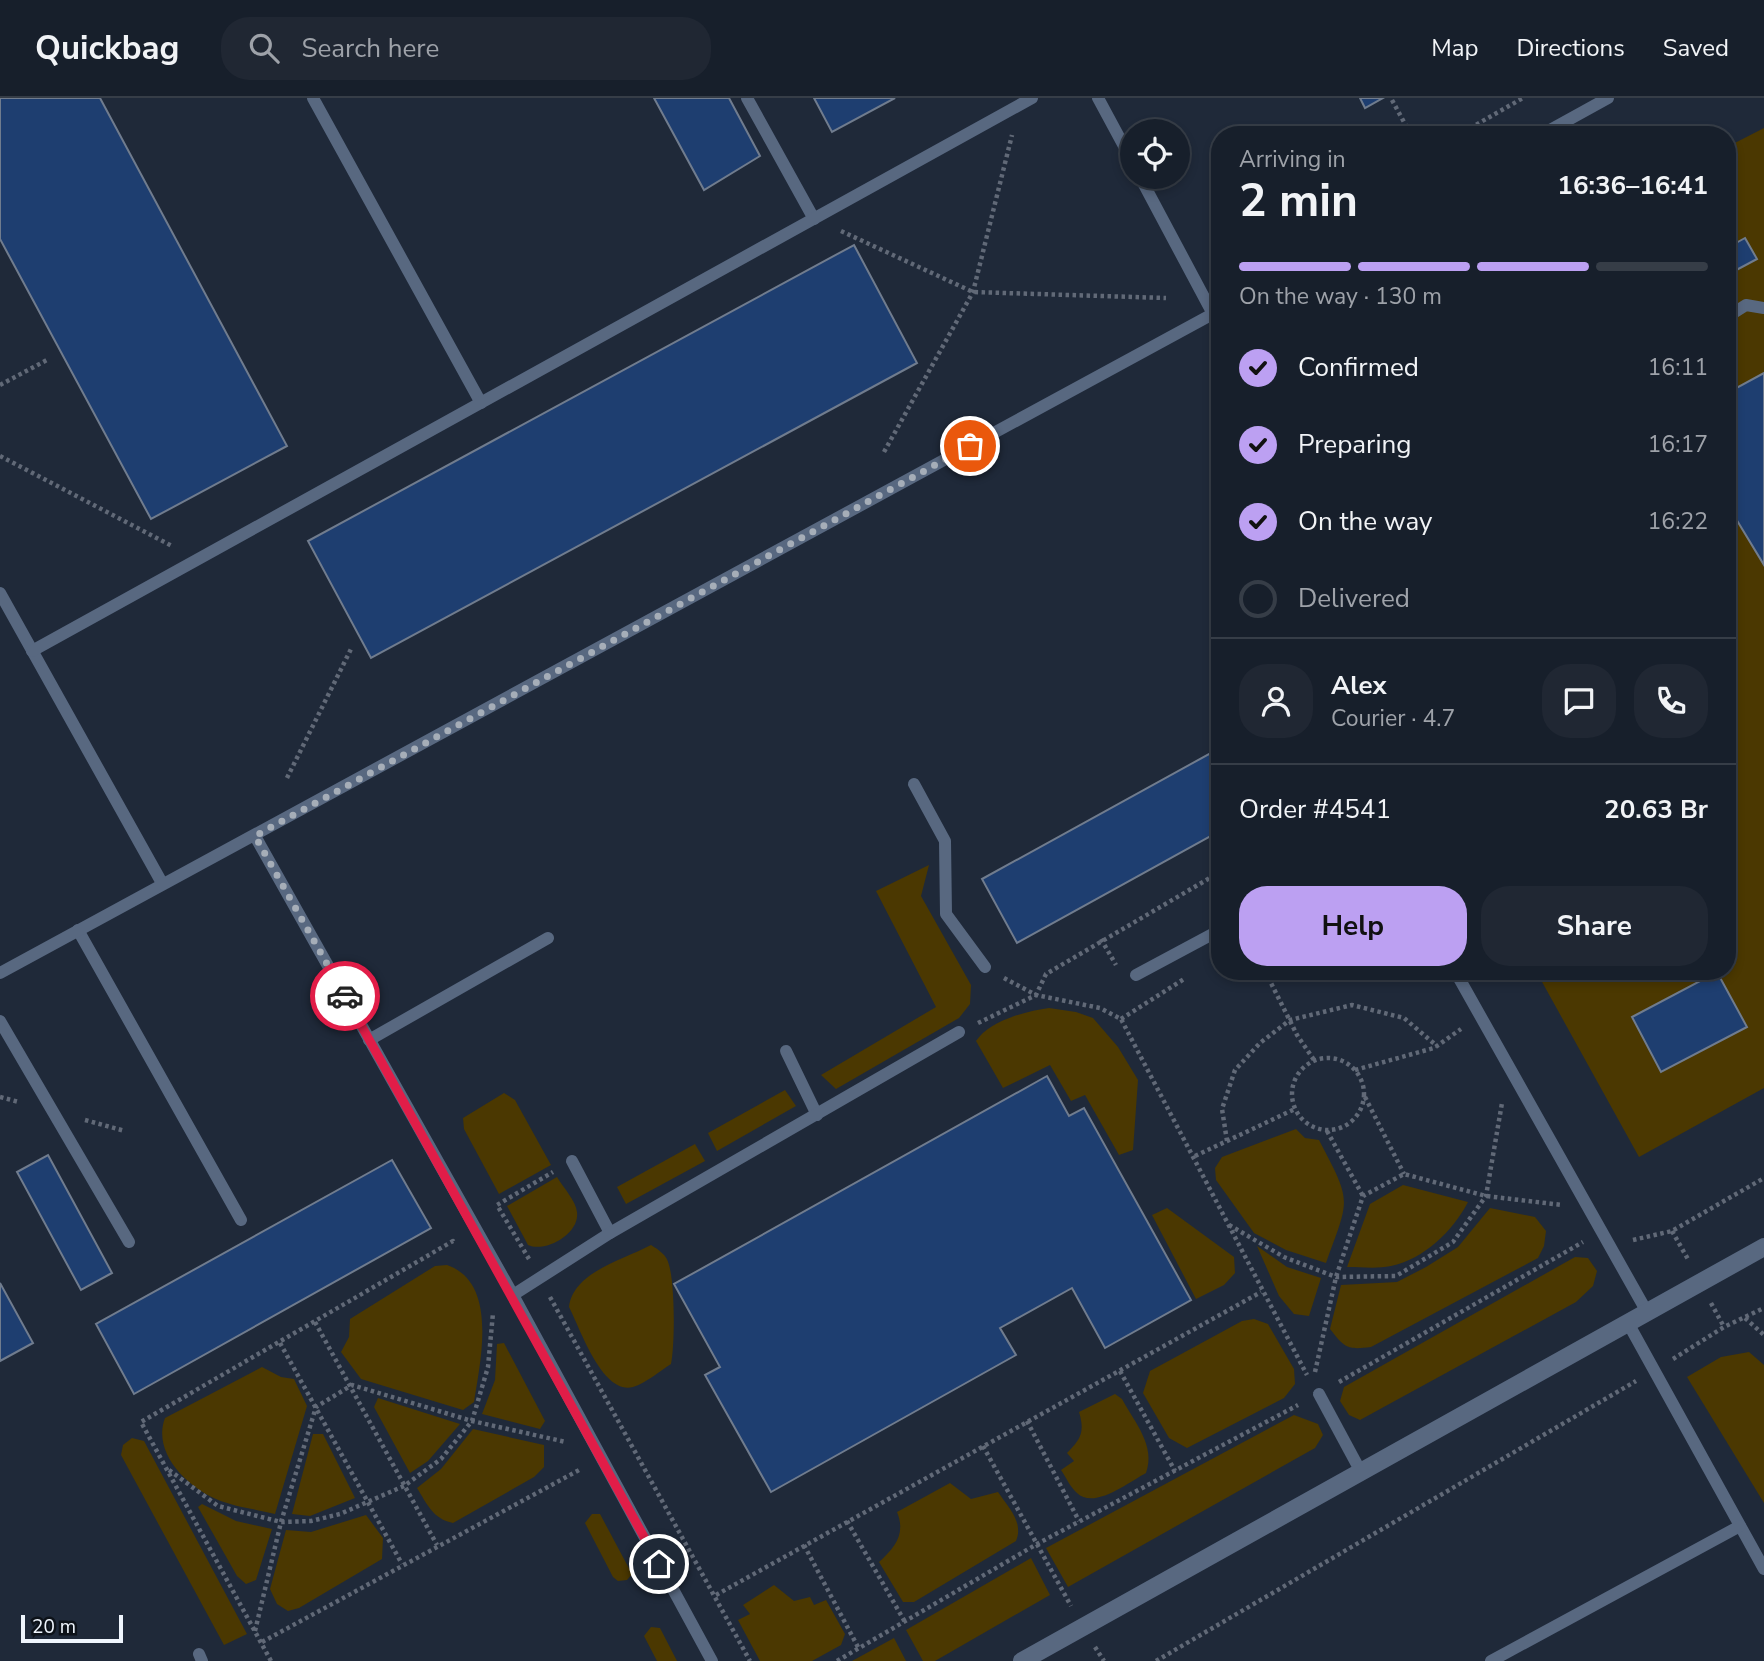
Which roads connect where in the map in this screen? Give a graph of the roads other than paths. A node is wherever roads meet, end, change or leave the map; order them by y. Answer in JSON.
{"nodes":[{"id":1,"x":313,"y":98,"type":"edge"},
{"id":2,"x":747,"y":98,"type":"edge"},
{"id":3,"x":1032,"y":98,"type":"edge"},
{"id":4,"x":1098,"y":98,"type":"edge"},
{"id":5,"x":1608,"y":98,"type":"edge"},
{"id":6,"x":1557,"y":126,"type":"edge"},
{"id":7,"x":1120,"y":139,"type":"edge"},
{"id":8,"x":1147,"y":189,"type":"edge"},
{"id":9,"x":814,"y":219,"type":"junction"},
{"id":10,"x":1211,"y":303,"type":"edge"},
{"id":11,"x":1764,"y":308,"type":"edge"},
{"id":12,"x":1736,"y":311,"type":"edge"},
{"id":13,"x":1211,"y":315,"type":"edge"},
{"id":14,"x":481,"y":403,"type":"junction"},
{"id":15,"x":0,"y":593,"type":"edge"},
{"id":16,"x":33,"y":651,"type":"junction"},
{"id":17,"x":914,"y":784,"type":"dead end"},
{"id":18,"x":255,"y":836,"type":"junction"},
{"id":19,"x":162,"y":883,"type":"junction"},
{"id":20,"x":78,"y":930,"type":"junction"},
{"id":21,"x":1211,"y":935,"type":"edge"},
{"id":22,"x":548,"y":938,"type":"dead end"},
{"id":23,"x":985,"y":967,"type":"road end"},
{"id":24,"x":0,"y":973,"type":"edge"},
{"id":25,"x":1136,"y":975,"type":"dead end"},
{"id":26,"x":1460,"y":980,"type":"edge"},
{"id":27,"x":0,"y":1021,"type":"edge"},
{"id":28,"x":959,"y":1032,"type":"road end"},
{"id":29,"x":369,"y":1040,"type":"junction"},
{"id":30,"x":786,"y":1051,"type":"dead end"},
{"id":31,"x":817,"y":1115,"type":"junction"},
{"id":32,"x":572,"y":1161,"type":"road end"},
{"id":33,"x":241,"y":1220,"type":"dead end"},
{"id":34,"x":610,"y":1233,"type":"junction"},
{"id":35,"x":129,"y":1242,"type":"dead end"},
{"id":36,"x":1764,"y":1247,"type":"edge"},
{"id":37,"x":513,"y":1295,"type":"junction"},
{"id":38,"x":1647,"y":1312,"type":"junction"},
{"id":39,"x":1628,"y":1323,"type":"junction"},
{"id":40,"x":1319,"y":1394,"type":"dead end"},
{"id":41,"x":1361,"y":1472,"type":"junction"},
{"id":42,"x":1740,"y":1526,"type":"junction"},
{"id":43,"x":1764,"y":1569,"type":"edge"},
{"id":44,"x":712,"y":1661,"type":"edge"},
{"id":45,"x":1022,"y":1661,"type":"edge"},
{"id":46,"x":1491,"y":1661,"type":"edge"}],
"edges":[{"from":1,"to":14,"type":"lane"},
{"from":2,"to":9,"type":"lane"},
{"from":3,"to":9,"type":"lane"},
{"from":4,"to":7,"type":"lane"},
{"from":5,"to":6,"type":"lane"},
{"from":8,"to":10,"type":"lane"},
{"from":9,"to":14,"type":"lane"},
{"from":11,"to":12,"type":"lane"},
{"from":13,"to":18,"type":"lane"},
{"from":14,"to":16,"type":"lane"},
{"from":15,"to":16,"type":"lane"},
{"from":16,"to":19,"type":"lane"},
{"from":17,"to":23,"type":"lane"},
{"from":18,"to":19,"type":"lane"},
{"from":18,"to":29,"type":"lane"},
{"from":19,"to":20,"type":"lane"},
{"from":20,"to":24,"type":"lane"},
{"from":20,"to":33,"type":"lane"},
{"from":21,"to":25,"type":"lane"},
{"from":22,"to":29,"type":"lane"},
{"from":26,"to":38,"type":"lane"},
{"from":27,"to":35,"type":"lane"},
{"from":28,"to":31,"type":"lane"},
{"from":29,"to":37,"type":"lane"},
{"from":30,"to":31,"type":"lane"},
{"from":31,"to":34,"type":"lane"},
{"from":32,"to":34,"type":"lane"},
{"from":34,"to":37,"type":"lane"},
{"from":36,"to":38,"type":"street"},
{"from":37,"to":44,"type":"lane"},
{"from":38,"to":39,"type":"street"},
{"from":39,"to":41,"type":"street"},
{"from":39,"to":42,"type":"lane"},
{"from":40,"to":41,"type":"lane"},
{"from":41,"to":45,"type":"street"},
{"from":42,"to":43,"type":"lane"},
{"from":42,"to":46,"type":"lane"}]}
